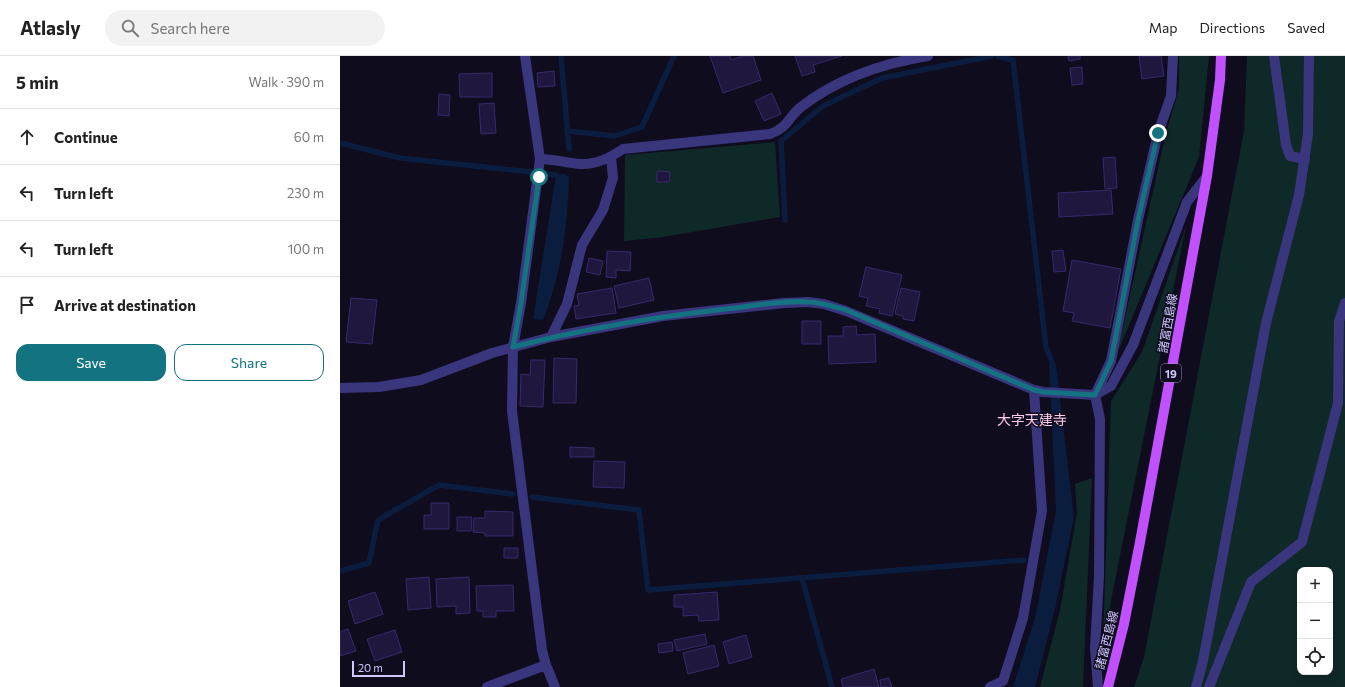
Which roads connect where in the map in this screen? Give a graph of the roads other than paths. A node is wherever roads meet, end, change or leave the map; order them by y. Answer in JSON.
{"nodes":[{"id":1,"x":525,"y":56,"type":"edge"},
{"id":2,"x":928,"y":56,"type":"edge"},
{"id":3,"x":1173,"y":56,"type":"edge"},
{"id":4,"x":1221,"y":56,"type":"edge"},
{"id":5,"x":1274,"y":56,"type":"edge"},
{"id":6,"x":1309,"y":56,"type":"edge"},
{"id":7,"x":611,"y":157,"type":"junction"},
{"id":8,"x":540,"y":159,"type":"junction"},
{"id":9,"x":1305,"y":159,"type":"junction"},
{"id":10,"x":1207,"y":176,"type":"junction"},
{"id":11,"x":1345,"y":303,"type":"edge"},
{"id":12,"x":551,"y":337,"type":"junction"},
{"id":13,"x":513,"y":347,"type":"junction"},
{"id":14,"x":340,"y":388,"type":"edge"},
{"id":15,"x":1038,"y":391,"type":"junction"},
{"id":16,"x":1095,"y":395,"type":"junction"},
{"id":17,"x":546,"y":665,"type":"junction"},
{"id":18,"x":487,"y":687,"type":"edge"},
{"id":19,"x":555,"y":687,"type":"edge"},
{"id":20,"x":990,"y":687,"type":"edge"},
{"id":21,"x":1098,"y":687,"type":"edge"},
{"id":22,"x":1108,"y":687,"type":"edge"},
{"id":23,"x":1196,"y":687,"type":"edge"},
{"id":24,"x":1209,"y":687,"type":"edge"}],
"edges":[{"from":1,"to":8,"type":"street"},
{"from":2,"to":7,"type":"street"},
{"from":3,"to":16,"type":"street"},
{"from":4,"to":10,"type":"main road","name":"諸富西島線","number":"19"},
{"from":5,"to":9,"type":"street"},
{"from":6,"to":9,"type":"street"},
{"from":7,"to":8,"type":"street"},
{"from":7,"to":12,"type":"street"},
{"from":8,"to":13,"type":"street"},
{"from":9,"to":23,"type":"street"},
{"from":10,"to":16,"type":"street"},
{"from":10,"to":22,"type":"main road","name":"諸富西島線","number":"19"},
{"from":11,"to":24,"type":"street"},
{"from":12,"to":13,"type":"street"},
{"from":12,"to":15,"type":"street"},
{"from":13,"to":14,"type":"street"},
{"from":13,"to":17,"type":"street"},
{"from":15,"to":16,"type":"street"},
{"from":15,"to":20,"type":"street"},
{"from":16,"to":21,"type":"street"},
{"from":17,"to":18,"type":"street"},
{"from":17,"to":19,"type":"street"}]}
